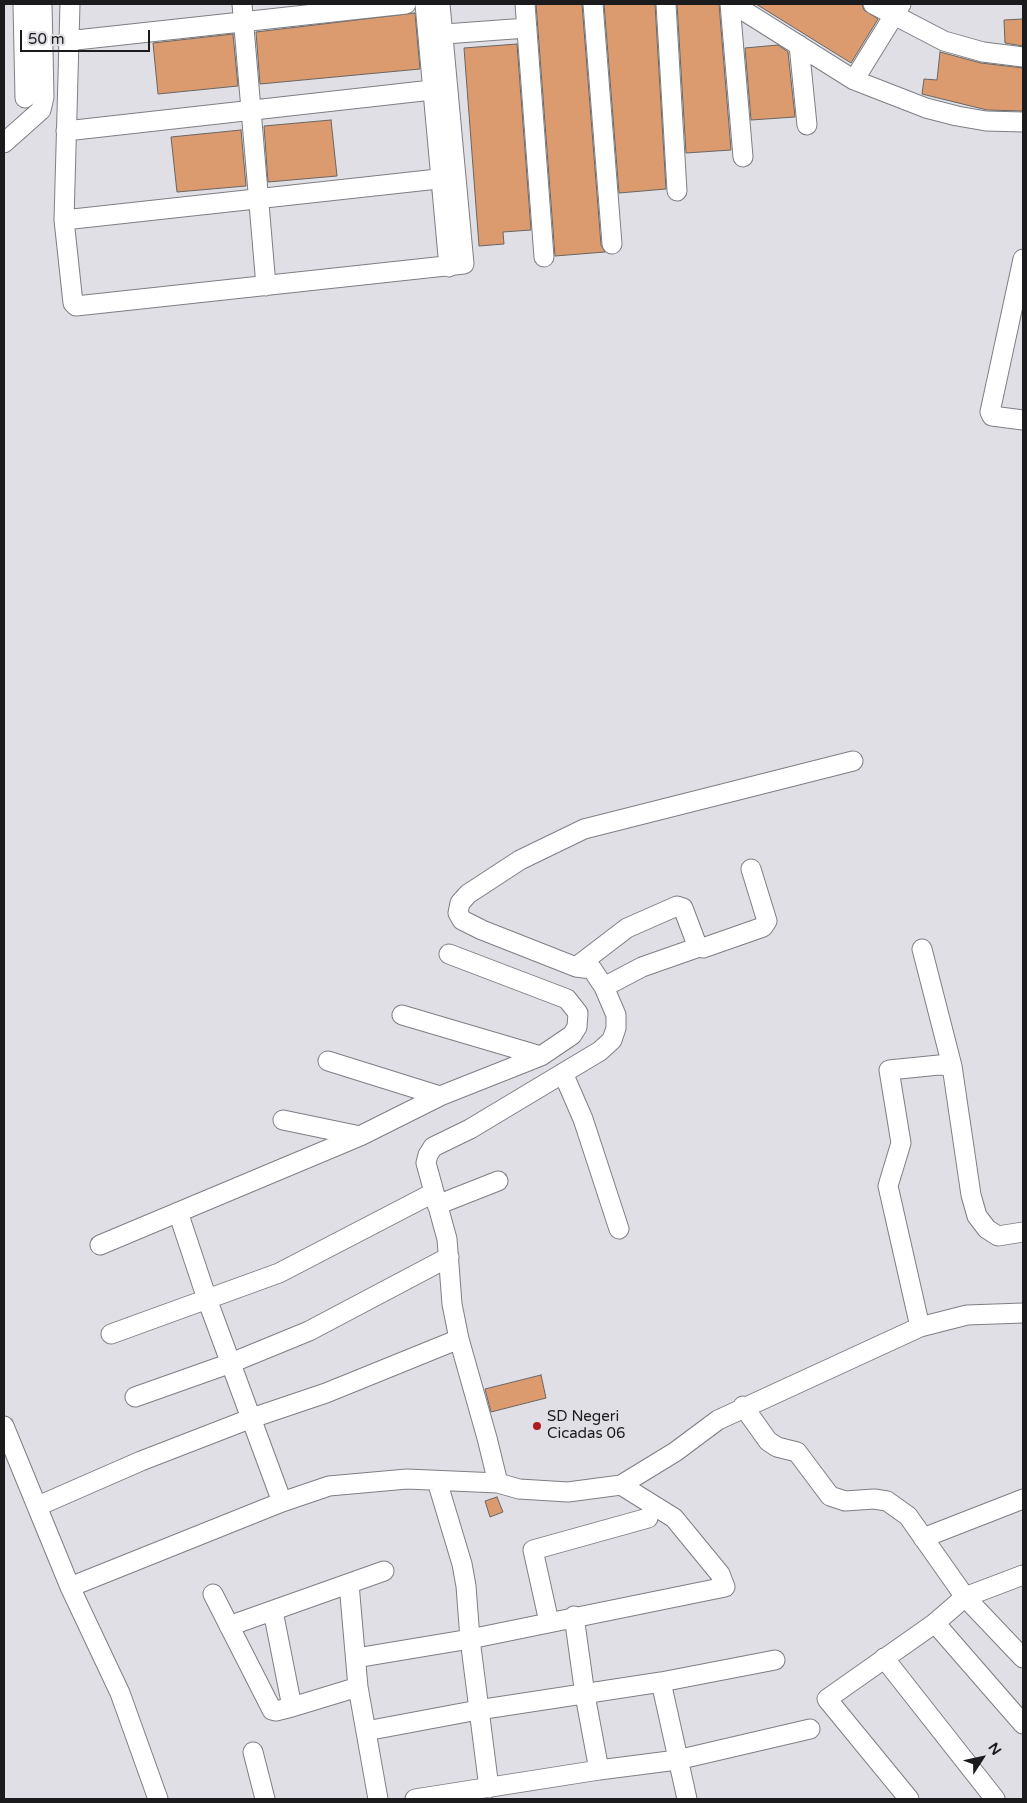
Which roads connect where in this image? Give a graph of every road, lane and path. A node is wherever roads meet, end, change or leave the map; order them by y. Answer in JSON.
{"nodes":[{"id":1,"x":23,"y":4,"type":"edge"},
{"id":2,"x":42,"y":4,"type":"edge"},
{"id":3,"x":70,"y":4,"type":"edge"},
{"id":4,"x":406,"y":4,"type":"edge"},
{"id":5,"x":425,"y":4,"type":"edge"},
{"id":6,"x":440,"y":4,"type":"edge"},
{"id":7,"x":525,"y":4,"type":"edge"},
{"id":8,"x":593,"y":4,"type":"edge"},
{"id":9,"x":666,"y":4,"type":"edge"},
{"id":10,"x":732,"y":4,"type":"edge"},
{"id":11,"x":873,"y":4,"type":"edge"},
{"id":12,"x":897,"y":10,"type":"edge"},
{"id":13,"x":243,"y":13,"type":"edge"},
{"id":14,"x":527,"y":28,"type":"junction"},
{"id":15,"x":435,"y":35,"type":"junction"},
{"id":16,"x":67,"y":41,"type":"junction"},
{"id":17,"x":799,"y":45,"type":"junction"},
{"id":18,"x":1023,"y":57,"type":"edge"},
{"id":19,"x":854,"y":80,"type":"junction"},
{"id":20,"x":432,"y":90,"type":"junction"},
{"id":21,"x":26,"y":98,"type":"dead end"},
{"id":22,"x":251,"y":111,"type":"junction"},
{"id":23,"x":1023,"y":122,"type":"edge"},
{"id":24,"x":807,"y":125,"type":"dead end"},
{"id":25,"x":66,"y":131,"type":"junction"},
{"id":26,"x":4,"y":143,"type":"edge"},
{"id":27,"x":743,"y":157,"type":"dead end"},
{"id":28,"x":448,"y":178,"type":"junction"},
{"id":29,"x":677,"y":191,"type":"dead end"},
{"id":30,"x":258,"y":199,"type":"junction"},
{"id":31,"x":64,"y":220,"type":"junction"},
{"id":32,"x":612,"y":244,"type":"dead end"},
{"id":33,"x":544,"y":257,"type":"dead end"},
{"id":34,"x":1023,"y":259,"type":"edge"},
{"id":35,"x":266,"y":286,"type":"junction"},
{"id":36,"x":1023,"y":420,"type":"edge"},
{"id":37,"x":853,"y":761,"type":"dead end"},
{"id":38,"x":751,"y":869,"type":"dead end"},
{"id":39,"x":699,"y":947,"type":"junction"},
{"id":40,"x":922,"y":949,"type":"dead end"},
{"id":41,"x":449,"y":954,"type":"dead end"},
{"id":42,"x":576,"y":967,"type":"junction"},
{"id":43,"x":604,"y":987,"type":"junction"},
{"id":44,"x":402,"y":1015,"type":"dead end"},
{"id":45,"x":541,"y":1056,"type":"junction"},
{"id":46,"x":328,"y":1061,"type":"dead end"},
{"id":47,"x":952,"y":1066,"type":"junction"},
{"id":48,"x":562,"y":1073,"type":"junction"},
{"id":49,"x":440,"y":1096,"type":"junction"},
{"id":50,"x":283,"y":1120,"type":"dead end"},
{"id":51,"x":360,"y":1136,"type":"junction"},
{"id":52,"x":498,"y":1181,"type":"dead end"},
{"id":53,"x":435,"y":1199,"type":"junction"},
{"id":54,"x":178,"y":1212,"type":"junction"},
{"id":55,"x":619,"y":1229,"type":"dead end"},
{"id":56,"x":1023,"y":1232,"type":"edge"},
{"id":57,"x":100,"y":1245,"type":"dead end"},
{"id":58,"x":450,"y":1257,"type":"junction"},
{"id":59,"x":207,"y":1300,"type":"junction"},
{"id":60,"x":1023,"y":1313,"type":"edge"},
{"id":61,"x":920,"y":1327,"type":"junction"},
{"id":62,"x":111,"y":1334,"type":"dead end"},
{"id":63,"x":459,"y":1339,"type":"junction"},
{"id":64,"x":231,"y":1363,"type":"junction"},
{"id":65,"x":135,"y":1397,"type":"dead end"},
{"id":66,"x":743,"y":1406,"type":"junction"},
{"id":67,"x":252,"y":1418,"type":"junction"},
{"id":68,"x":4,"y":1426,"type":"edge"},
{"id":69,"x":437,"y":1481,"type":"junction"},
{"id":70,"x":498,"y":1484,"type":"junction"},
{"id":71,"x":621,"y":1485,"type":"junction"},
{"id":72,"x":1023,"y":1499,"type":"edge"},
{"id":73,"x":282,"y":1502,"type":"junction"},
{"id":74,"x":38,"y":1506,"type":"junction"},
{"id":75,"x":648,"y":1518,"type":"dead end"},
{"id":76,"x":922,"y":1538,"type":"junction"},
{"id":77,"x":384,"y":1571,"type":"dead end"},
{"id":78,"x":1023,"y":1575,"type":"edge"},
{"id":79,"x":349,"y":1584,"type":"junction"},
{"id":80,"x":70,"y":1587,"type":"junction"},
{"id":81,"x":213,"y":1594,"type":"dead end"},
{"id":82,"x":965,"y":1597,"type":"junction"},
{"id":83,"x":273,"y":1611,"type":"junction"},
{"id":84,"x":574,"y":1616,"type":"junction"},
{"id":85,"x":549,"y":1622,"type":"junction"},
{"id":86,"x":935,"y":1622,"type":"junction"},
{"id":87,"x":229,"y":1626,"type":"junction"},
{"id":88,"x":470,"y":1639,"type":"junction"},
{"id":89,"x":356,"y":1658,"type":"junction"},
{"id":90,"x":884,"y":1658,"type":"junction"},
{"id":91,"x":1023,"y":1658,"type":"edge"},
{"id":92,"x":775,"y":1660,"type":"dead end"},
{"id":93,"x":661,"y":1682,"type":"junction"},
{"id":94,"x":358,"y":1687,"type":"junction"},
{"id":95,"x":585,"y":1694,"type":"junction"},
{"id":96,"x":292,"y":1707,"type":"junction"},
{"id":97,"x":478,"y":1710,"type":"junction"},
{"id":98,"x":1023,"y":1724,"type":"edge"},
{"id":99,"x":810,"y":1729,"type":"dead end"},
{"id":100,"x":366,"y":1731,"type":"junction"},
{"id":101,"x":253,"y":1752,"type":"dead end"},
{"id":102,"x":677,"y":1760,"type":"junction"},
{"id":103,"x":598,"y":1770,"type":"junction"},
{"id":104,"x":489,"y":1788,"type":"junction"},
{"id":105,"x":158,"y":1799,"type":"edge"},
{"id":106,"x":265,"y":1799,"type":"edge"},
{"id":107,"x":378,"y":1799,"type":"edge"},
{"id":108,"x":415,"y":1799,"type":"edge"},
{"id":109,"x":687,"y":1799,"type":"edge"},
{"id":110,"x":909,"y":1799,"type":"edge"},
{"id":111,"x":995,"y":1799,"type":"edge"}],
"edges":[{"from":1,"to":21,"type":"street"},
{"from":2,"to":26,"type":"street"},
{"from":3,"to":16,"type":"street"},
{"from":4,"to":13,"type":"street"},
{"from":5,"to":15,"type":"street"},
{"from":6,"to":15,"type":"street"},
{"from":7,"to":14,"type":"street"},
{"from":8,"to":32,"type":"street"},
{"from":9,"to":29,"type":"street"},
{"from":10,"to":17,"type":"street"},
{"from":10,"to":27,"type":"street"},
{"from":11,"to":12,"type":"street"},
{"from":12,"to":18,"type":"street"},
{"from":12,"to":19,"type":"street"},
{"from":13,"to":16,"type":"street"},
{"from":13,"to":22,"type":"street"},
{"from":14,"to":15,"type":"street"},
{"from":14,"to":33,"type":"street"},
{"from":15,"to":20,"type":"street"},
{"from":15,"to":28,"type":"street"},
{"from":16,"to":25,"type":"street"},
{"from":17,"to":19,"type":"street"},
{"from":17,"to":24,"type":"street"},
{"from":19,"to":23,"type":"street"},
{"from":20,"to":22,"type":"street"},
{"from":20,"to":28,"type":"street"},
{"from":22,"to":25,"type":"street"},
{"from":22,"to":30,"type":"street"},
{"from":25,"to":31,"type":"street"},
{"from":28,"to":30,"type":"street"},
{"from":28,"to":35,"type":"street"},
{"from":30,"to":31,"type":"street"},
{"from":30,"to":35,"type":"street"},
{"from":31,"to":35,"type":"street"},
{"from":34,"to":36,"type":"street"},
{"from":37,"to":42,"type":"street"},
{"from":38,"to":39,"type":"street"},
{"from":39,"to":42,"type":"street"},
{"from":39,"to":43,"type":"street"},
{"from":40,"to":47,"type":"street"},
{"from":41,"to":45,"type":"street"},
{"from":42,"to":43,"type":"street"},
{"from":43,"to":48,"type":"street"},
{"from":44,"to":45,"type":"street"},
{"from":45,"to":49,"type":"street"},
{"from":46,"to":49,"type":"street"},
{"from":47,"to":56,"type":"street"},
{"from":47,"to":61,"type":"street"},
{"from":48,"to":53,"type":"street"},
{"from":48,"to":55,"type":"street"},
{"from":49,"to":51,"type":"street"},
{"from":50,"to":51,"type":"street"},
{"from":51,"to":54,"type":"street"},
{"from":52,"to":53,"type":"street"},
{"from":53,"to":58,"type":"street"},
{"from":53,"to":59,"type":"street"},
{"from":54,"to":57,"type":"street"},
{"from":54,"to":59,"type":"street"},
{"from":58,"to":63,"type":"street"},
{"from":58,"to":64,"type":"street"},
{"from":59,"to":62,"type":"street"},
{"from":59,"to":64,"type":"street"},
{"from":60,"to":61,"type":"street"},
{"from":61,"to":66,"type":"street"},
{"from":63,"to":67,"type":"street"},
{"from":63,"to":70,"type":"street"},
{"from":64,"to":65,"type":"street"},
{"from":64,"to":67,"type":"street"},
{"from":66,"to":71,"type":"street"},
{"from":66,"to":76,"type":"street"},
{"from":67,"to":73,"type":"street"},
{"from":67,"to":74,"type":"street"},
{"from":68,"to":74,"type":"street"},
{"from":69,"to":70,"type":"street"},
{"from":69,"to":73,"type":"street"},
{"from":69,"to":88,"type":"street"},
{"from":70,"to":71,"type":"street"},
{"from":71,"to":84,"type":"street"},
{"from":72,"to":76,"type":"street"},
{"from":73,"to":80,"type":"street"},
{"from":74,"to":80,"type":"street"},
{"from":75,"to":85,"type":"street"},
{"from":76,"to":82,"type":"street"},
{"from":77,"to":79,"type":"street"},
{"from":78,"to":82,"type":"street"},
{"from":79,"to":83,"type":"street"},
{"from":79,"to":89,"type":"street"},
{"from":80,"to":105,"type":"street"},
{"from":81,"to":87,"type":"street"},
{"from":82,"to":86,"type":"street"},
{"from":82,"to":91,"type":"street"},
{"from":83,"to":87,"type":"street"},
{"from":83,"to":96,"type":"street"},
{"from":84,"to":85,"type":"street"},
{"from":84,"to":95,"type":"street"},
{"from":85,"to":88,"type":"street"},
{"from":86,"to":90,"type":"street"},
{"from":86,"to":98,"type":"street"},
{"from":87,"to":96,"type":"street"},
{"from":88,"to":89,"type":"street"},
{"from":88,"to":97,"type":"street"},
{"from":89,"to":94,"type":"street"},
{"from":90,"to":110,"type":"street"},
{"from":90,"to":111,"type":"street"},
{"from":92,"to":93,"type":"street"},
{"from":93,"to":95,"type":"street"},
{"from":93,"to":102,"type":"street"},
{"from":94,"to":96,"type":"street"},
{"from":94,"to":100,"type":"street"},
{"from":95,"to":97,"type":"street"},
{"from":95,"to":103,"type":"street"},
{"from":97,"to":100,"type":"street"},
{"from":97,"to":104,"type":"street"},
{"from":99,"to":102,"type":"street"},
{"from":100,"to":107,"type":"street"},
{"from":101,"to":106,"type":"street"},
{"from":102,"to":103,"type":"street"},
{"from":102,"to":109,"type":"street"},
{"from":103,"to":104,"type":"street"},
{"from":104,"to":108,"type":"street"}]}
